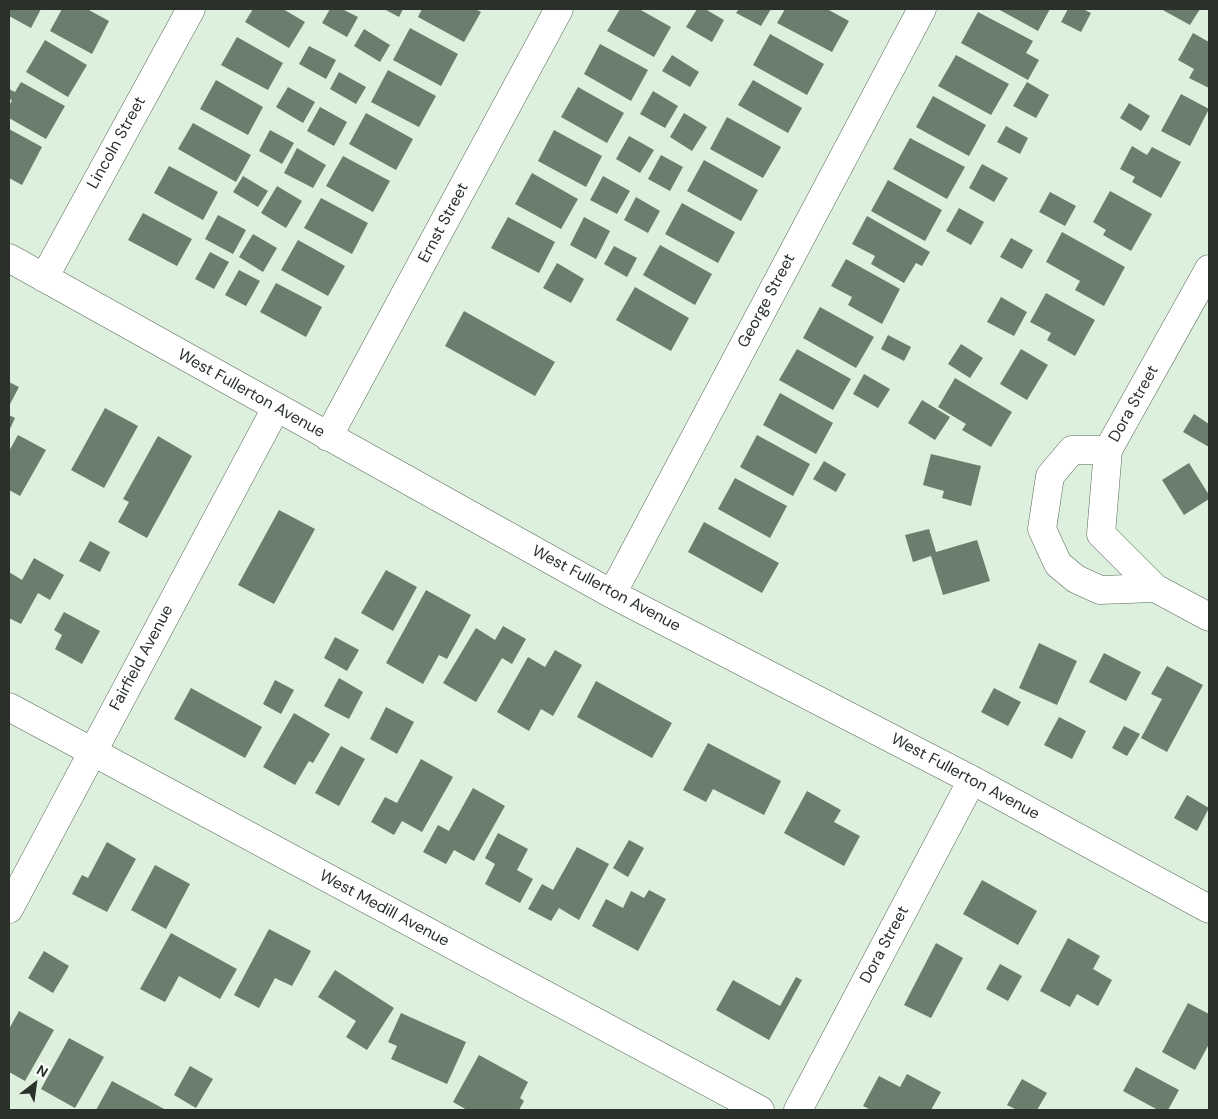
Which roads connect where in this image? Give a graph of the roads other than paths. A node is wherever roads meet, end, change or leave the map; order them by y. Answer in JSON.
{"nodes":[{"id":1,"x":190,"y":9,"type":"edge"},
{"id":2,"x":559,"y":9,"type":"edge"},
{"id":3,"x":922,"y":9,"type":"edge"},
{"id":4,"x":9,"y":258,"type":"edge"},
{"id":5,"x":1209,"y":269,"type":"edge"},
{"id":6,"x":44,"y":278,"type":"junction"},
{"id":7,"x":276,"y":408,"type":"junction"},
{"id":8,"x":328,"y":437,"type":"junction"},
{"id":9,"x":1108,"y":450,"type":"junction"},
{"id":10,"x":1154,"y":588,"type":"junction"},
{"id":11,"x":612,"y":594,"type":"junction"},
{"id":12,"x":1209,"y":617,"type":"edge"},
{"id":13,"x":9,"y":707,"type":"edge"},
{"id":14,"x":92,"y":752,"type":"junction"},
{"id":15,"x":972,"y":780,"type":"junction"},
{"id":16,"x":9,"y":909,"type":"edge"},
{"id":17,"x":1209,"y":909,"type":"edge"},
{"id":18,"x":760,"y":1110,"type":"edge"},
{"id":19,"x":798,"y":1110,"type":"edge"}],
"edges":[{"from":1,"to":6,"type":"street","name":"Lincoln Street"},
{"from":2,"to":8,"type":"street","name":"Ernst Street"},
{"from":3,"to":11,"type":"street","name":"George Street"},
{"from":4,"to":6,"type":"street","name":"West Fullerton Avenue"},
{"from":5,"to":9,"type":"street","name":"Dora Street"},
{"from":6,"to":7,"type":"street","name":"West Fullerton Avenue"},
{"from":7,"to":8,"type":"street","name":"West Fullerton Avenue"},
{"from":7,"to":14,"type":"street","name":"Fairfield Avenue"},
{"from":8,"to":11,"type":"street","name":"West Fullerton Avenue"},
{"from":9,"to":10,"type":"street","name":"Dora Street"},
{"from":9,"to":10,"type":"street"},
{"from":10,"to":12,"type":"street","name":"Dora Street"},
{"from":11,"to":15,"type":"street","name":"West Fullerton Avenue"},
{"from":13,"to":14,"type":"street","name":"West Medill Avenue"},
{"from":14,"to":16,"type":"street","name":"Fairfield Avenue"},
{"from":14,"to":18,"type":"street","name":"West Medill Avenue"},
{"from":15,"to":17,"type":"street","name":"West Fullerton Avenue"},
{"from":15,"to":19,"type":"street","name":"Dora Street"}]}
